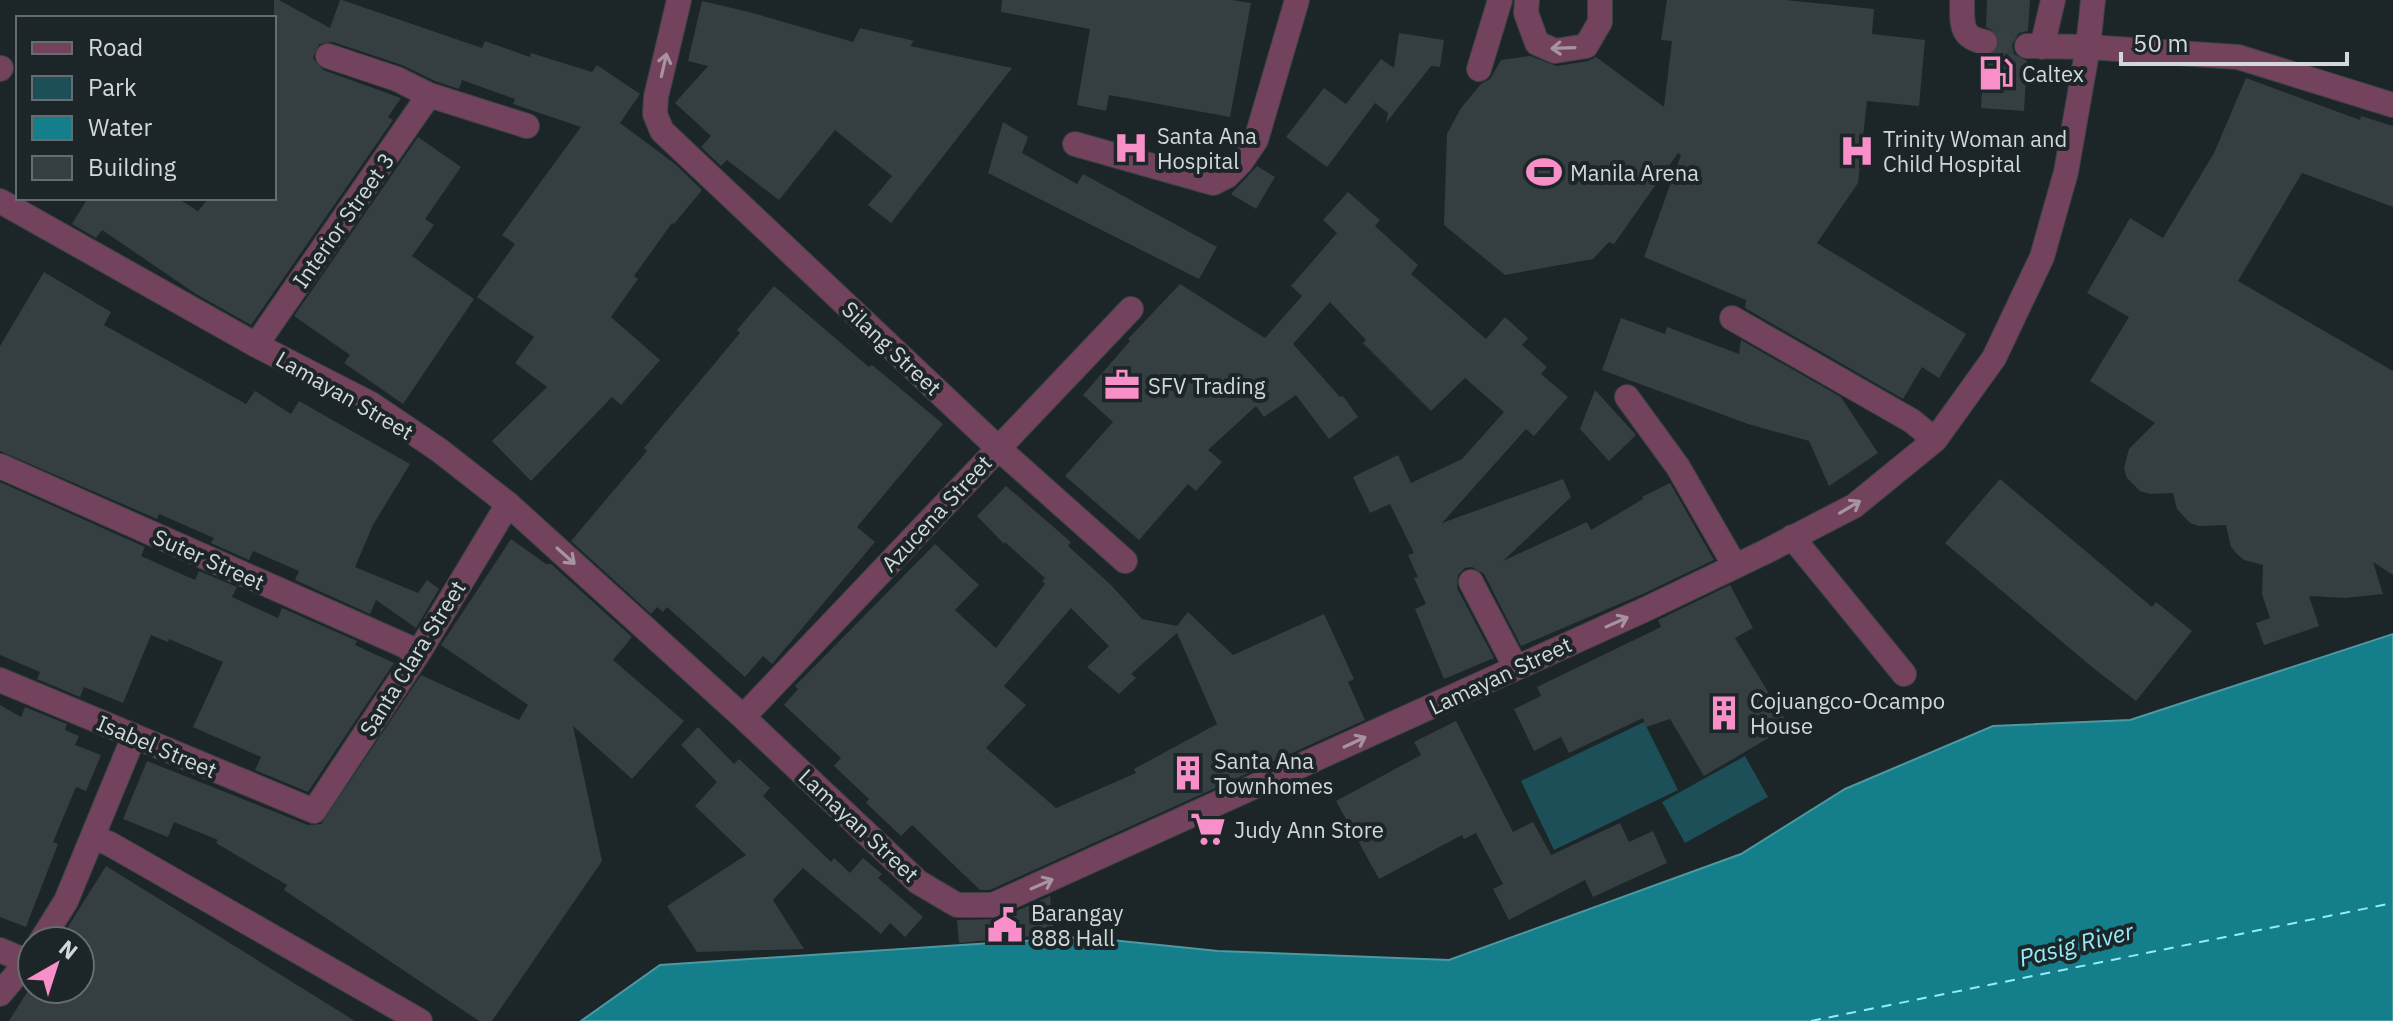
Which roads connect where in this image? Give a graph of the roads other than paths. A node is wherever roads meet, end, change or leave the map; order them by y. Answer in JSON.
{"nodes":[{"id":1,"x":679,"y":0,"type":"edge"},
{"id":2,"x":1297,"y":0,"type":"edge"},
{"id":3,"x":1500,"y":0,"type":"edge"},
{"id":4,"x":1527,"y":0,"type":"edge"},
{"id":5,"x":1600,"y":0,"type":"edge"},
{"id":6,"x":1962,"y":0,"type":"edge"},
{"id":7,"x":2053,"y":0,"type":"edge"},
{"id":8,"x":2093,"y":0,"type":"edge"},
{"id":9,"x":1985,"y":42,"type":"dead end"},
{"id":10,"x":2088,"y":47,"type":"junction"},
{"id":11,"x":328,"y":56,"type":"dead end"},
{"id":12,"x":1479,"y":69,"type":"dead end"},
{"id":13,"x":429,"y":95,"type":"junction"},
{"id":14,"x":2393,"y":105,"type":"edge"},
{"id":15,"x":527,"y":126,"type":"dead end"},
{"id":16,"x":1075,"y":144,"type":"dead end"},
{"id":17,"x":0,"y":201,"type":"edge"},
{"id":18,"x":1131,"y":309,"type":"dead end"},
{"id":19,"x":1732,"y":318,"type":"dead end"},
{"id":20,"x":256,"y":345,"type":"junction"},
{"id":21,"x":1627,"y":397,"type":"dead end"},
{"id":22,"x":1935,"y":440,"type":"junction"},
{"id":23,"x":998,"y":448,"type":"junction"},
{"id":24,"x":0,"y":466,"type":"edge"},
{"id":25,"x":508,"y":504,"type":"junction"},
{"id":26,"x":1792,"y":537,"type":"junction"},
{"id":27,"x":1125,"y":561,"type":"dead end"},
{"id":28,"x":1735,"y":566,"type":"junction"},
{"id":29,"x":1471,"y":582,"type":"dead end"},
{"id":30,"x":419,"y":652,"type":"junction"},
{"id":31,"x":1516,"y":668,"type":"junction"},
{"id":32,"x":1904,"y":674,"type":"dead end"},
{"id":33,"x":0,"y":680,"type":"edge"},
{"id":34,"x":743,"y":717,"type":"junction"},
{"id":35,"x":134,"y":736,"type":"junction"},
{"id":36,"x":314,"y":811,"type":"joint"},
{"id":37,"x":93,"y":837,"type":"junction"},
{"id":38,"x":51,"y":925,"type":"edge"},
{"id":39,"x":16,"y":975,"type":"edge"},
{"id":40,"x":0,"y":994,"type":"edge"},
{"id":41,"x":420,"y":1021,"type":"edge"}],
"edges":[{"from":23,"to":1,"type":"street","name":"Silang Street","one_way":true},
{"from":2,"to":16,"type":"street"},
{"from":3,"to":12,"type":"street"},
{"from":5,"to":4,"type":"street","one_way":true},
{"from":6,"to":9,"type":"street"},
{"from":7,"to":10,"type":"street"},
{"from":8,"to":10,"type":"street","name":"Lamayan Street"},
{"from":10,"to":14,"type":"street"},
{"from":10,"to":22,"type":"street","name":"Lamayan Street"},
{"from":11,"to":13,"type":"street"},
{"from":13,"to":15,"type":"street"},
{"from":13,"to":20,"type":"street","name":"Interior Street 3"},
{"from":17,"to":20,"type":"street","name":"Lamayan Street"},
{"from":18,"to":23,"type":"street","name":"Azucena Street"},
{"from":19,"to":22,"type":"street"},
{"from":20,"to":25,"type":"street","name":"Lamayan Street"},
{"from":21,"to":28,"type":"street"},
{"from":26,"to":22,"type":"street","name":"Lamayan Street","one_way":true},
{"from":23,"to":27,"type":"street","name":"Silang Street"},
{"from":23,"to":34,"type":"street","name":"Azucena Street"},
{"from":24,"to":30,"type":"street","name":"Suter Street"},
{"from":25,"to":30,"type":"street","name":"Santa Clara Street"},
{"from":25,"to":34,"type":"street","name":"Lamayan Street","one_way":true},
{"from":26,"to":28,"type":"street","name":"Lamayan Street"},
{"from":26,"to":32,"type":"street"},
{"from":31,"to":28,"type":"street","name":"Lamayan Street","one_way":true},
{"from":29,"to":31,"type":"street"},
{"from":30,"to":36,"type":"street","name":"Santa Clara Street"},
{"from":34,"to":31,"type":"street","name":"Lamayan Street","one_way":true},
{"from":33,"to":35,"type":"street","name":"Isabel Street"},
{"from":35,"to":36,"type":"street","name":"Isabel Street"},
{"from":35,"to":37,"type":"street"},
{"from":37,"to":38,"type":"street"},
{"from":37,"to":41,"type":"street"},
{"from":39,"to":40,"type":"street"}]}
